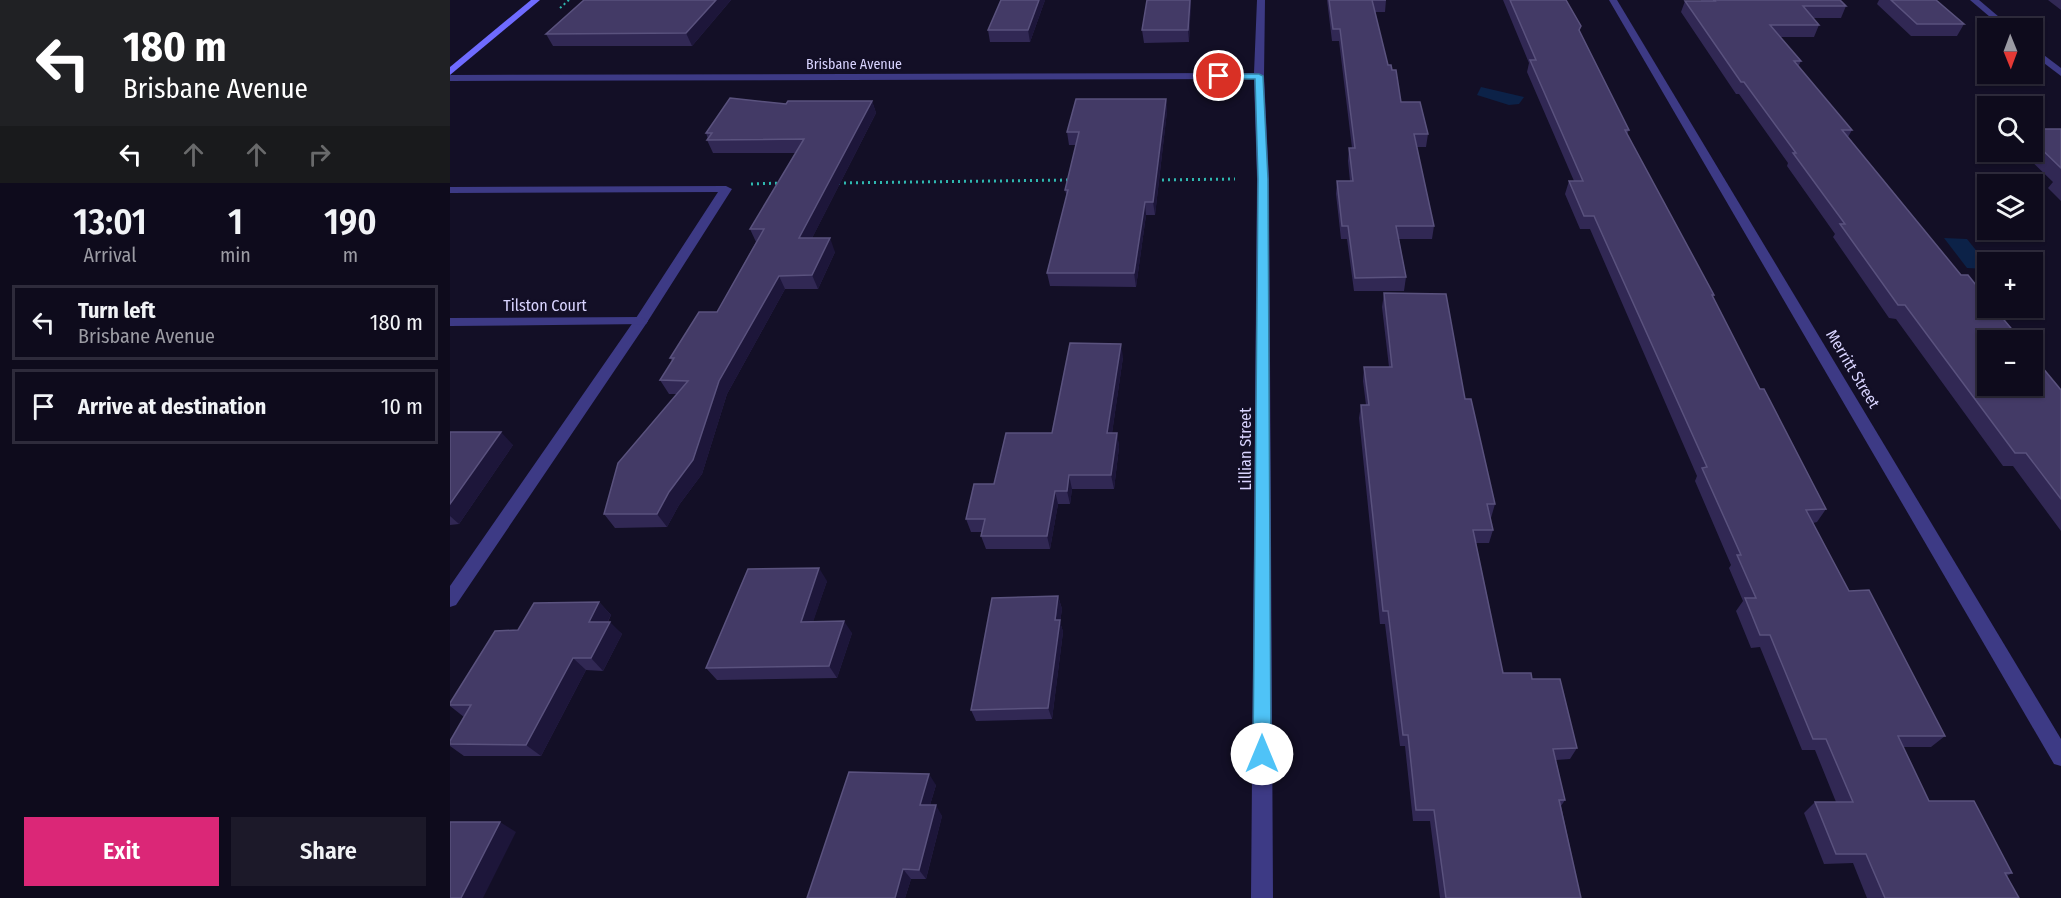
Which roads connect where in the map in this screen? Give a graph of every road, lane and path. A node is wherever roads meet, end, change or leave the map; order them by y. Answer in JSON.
{"nodes":[{"id":1,"x":536,"y":0,"type":"edge"},
{"id":2,"x":1261,"y":0,"type":"edge"},
{"id":3,"x":1613,"y":0,"type":"edge"},
{"id":4,"x":1974,"y":0,"type":"edge"},
{"id":5,"x":1996,"y":18,"type":"edge"},
{"id":6,"x":2043,"y":58,"type":"edge"},
{"id":7,"x":450,"y":72,"type":"edge"},
{"id":8,"x":2061,"y":73,"type":"edge"},
{"id":9,"x":1259,"y":76,"type":"junction"},
{"id":10,"x":450,"y":78,"type":"edge"},
{"id":11,"x":1263,"y":179,"type":"junction"},
{"id":12,"x":1073,"y":180,"type":"edge"},
{"id":13,"x":1156,"y":180,"type":"edge"},
{"id":14,"x":788,"y":183,"type":"edge"},
{"id":15,"x":835,"y":183,"type":"edge"},
{"id":16,"x":726,"y":189,"type":"junction"},
{"id":17,"x":450,"y":190,"type":"edge"},
{"id":18,"x":641,"y":321,"type":"junction"},
{"id":19,"x":450,"y":322,"type":"edge"},
{"id":20,"x":450,"y":600,"type":"edge"},
{"id":21,"x":2061,"y":757,"type":"edge"},
{"id":22,"x":1262,"y":898,"type":"edge"}],
"edges":[{"from":1,"to":7,"type":"street"},
{"from":2,"to":9,"type":"street","name":"Lillian Street"},
{"from":3,"to":21,"type":"street","name":"Merritt Street"},
{"from":4,"to":5,"type":"street"},
{"from":6,"to":8,"type":"street"},
{"from":9,"to":10,"type":"street","name":"Brisbane Avenue"},
{"from":9,"to":11,"type":"street","name":"Lillian Street"},
{"from":11,"to":13,"type":"path"},
{"from":11,"to":22,"type":"street","name":"Lillian Street"},
{"from":12,"to":15,"type":"path"},
{"from":14,"to":16,"type":"path"},
{"from":16,"to":17,"type":"street"},
{"from":16,"to":18,"type":"street"},
{"from":18,"to":19,"type":"street","name":"Tilston Court"},
{"from":18,"to":20,"type":"street"}]}
